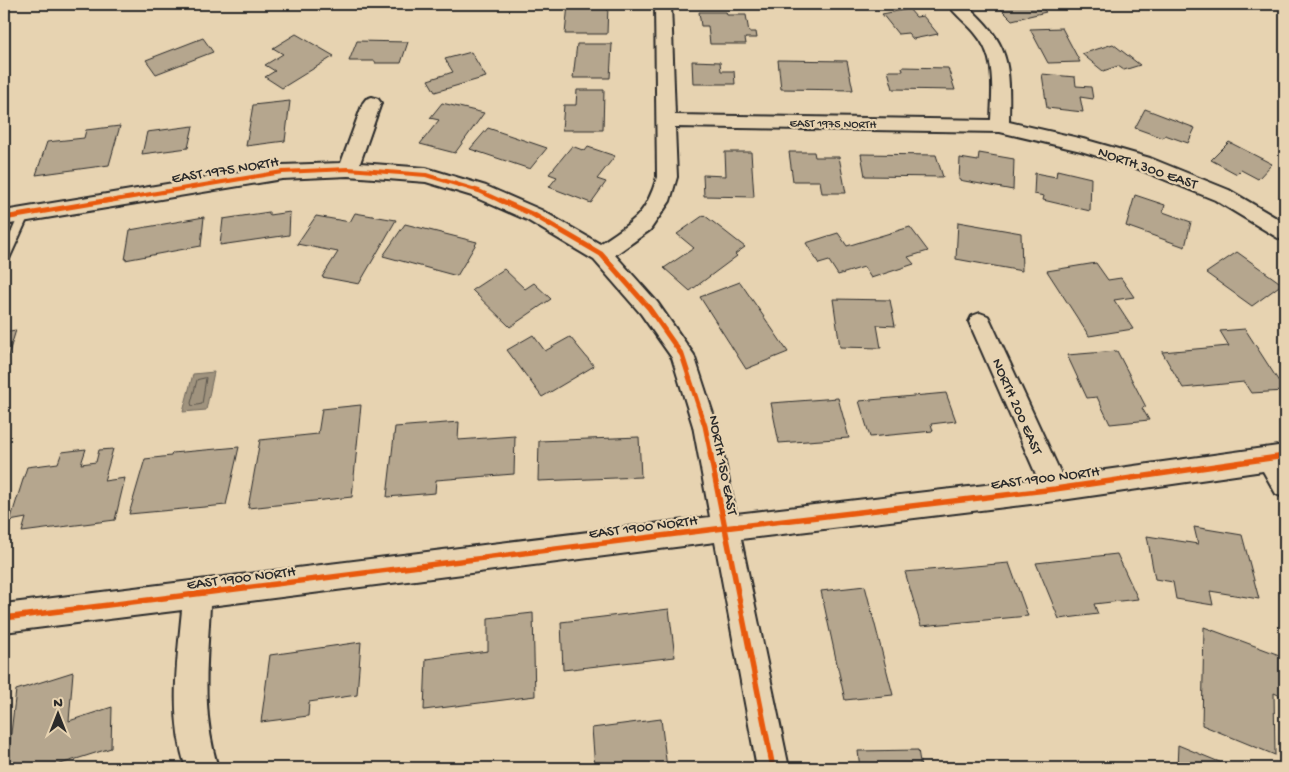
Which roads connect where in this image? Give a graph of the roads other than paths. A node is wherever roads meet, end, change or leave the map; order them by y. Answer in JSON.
{"nodes":[{"id":1,"x":663,"y":4,"type":"edge"},
{"id":2,"x":956,"y":4,"type":"edge"},
{"id":3,"x":372,"y":103,"type":"dead end"},
{"id":4,"x":665,"y":121,"type":"junction"},
{"id":5,"x":1000,"y":126,"type":"junction"},
{"id":6,"x":348,"y":169,"type":"junction"},
{"id":7,"x":479,"y":191,"type":"joint"},
{"id":8,"x":24,"y":214,"type":"junction"},
{"id":9,"x":4,"y":218,"type":"edge"},
{"id":10,"x":1285,"y":233,"type":"edge"},
{"id":11,"x":601,"y":254,"type":"junction"},
{"id":12,"x":4,"y":259,"type":"edge"},
{"id":13,"x":980,"y":322,"type":"dead end"},
{"id":14,"x":1277,"y":457,"type":"edge"},
{"id":15,"x":1285,"y":486,"type":"edge"},
{"id":16,"x":1055,"y":489,"type":"junction"},
{"id":17,"x":724,"y":528,"type":"junction"},
{"id":18,"x":197,"y":595,"type":"junction"},
{"id":19,"x":4,"y":618,"type":"edge"},
{"id":20,"x":202,"y":768,"type":"edge"},
{"id":21,"x":773,"y":768,"type":"edge"}],
"edges":[{"from":1,"to":4,"type":"street"},
{"from":2,"to":5,"type":"street"},
{"from":3,"to":6,"type":"street"},
{"from":4,"to":5,"type":"street","name":"EAST 1975 NORTH"},
{"from":4,"to":11,"type":"street"},
{"from":5,"to":10,"type":"street","name":"NORTH 300 EAST"},
{"from":6,"to":7,"type":"street","name":"EAST 1975 NORTH"},
{"from":6,"to":8,"type":"street","name":"EAST 1975 NORTH"},
{"from":7,"to":11,"type":"street","name":"NORTH 150 EAST"},
{"from":8,"to":9,"type":"street","name":"EAST 1975 NORTH"},
{"from":8,"to":12,"type":"lane"},
{"from":11,"to":17,"type":"street","name":"NORTH 150 EAST"},
{"from":13,"to":16,"type":"street","name":"NORTH 200 EAST"},
{"from":14,"to":15,"type":"street"},
{"from":14,"to":16,"type":"street","name":"EAST 1900 NORTH"},
{"from":16,"to":17,"type":"street","name":"EAST 1900 NORTH"},
{"from":17,"to":18,"type":"street","name":"EAST 1900 NORTH"},
{"from":17,"to":21,"type":"street","name":"NORTH 150 EAST"},
{"from":18,"to":19,"type":"street","name":"EAST 1900 NORTH"},
{"from":18,"to":20,"type":"street"}]}
